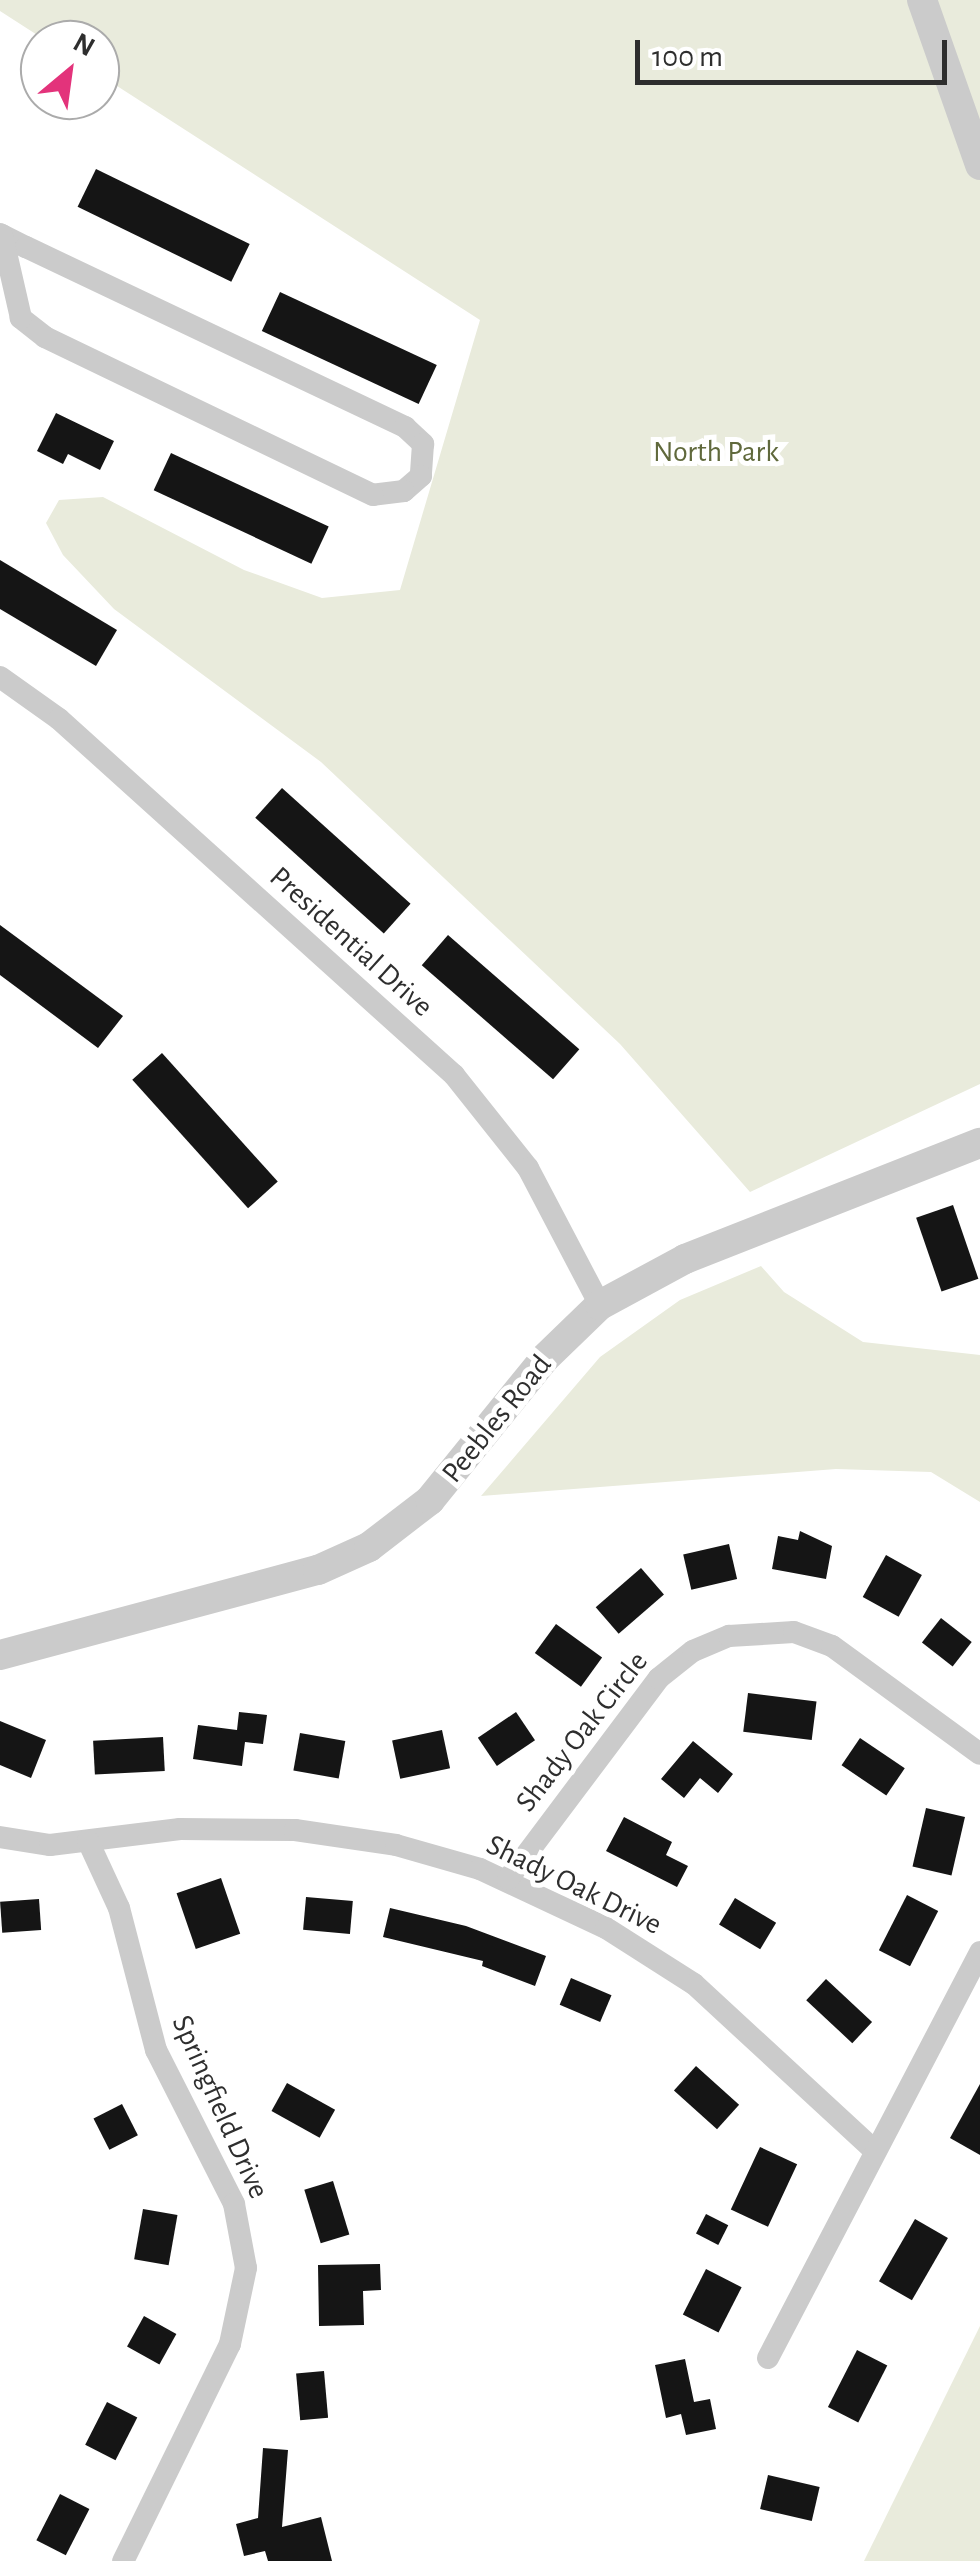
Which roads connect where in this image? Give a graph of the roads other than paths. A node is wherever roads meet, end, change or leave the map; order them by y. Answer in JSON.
{"nodes":[{"id":1,"x":922,"y":0,"type":"edge"},
{"id":2,"x":980,"y":164,"type":"edge"},
{"id":3,"x":1,"y":234,"type":"edge"},
{"id":4,"x":0,"y":677,"type":"edge"},
{"id":5,"x":978,"y":1151,"type":"edge"},
{"id":6,"x":600,"y":1305,"type":"junction"},
{"id":7,"x":0,"y":1655,"type":"edge"},
{"id":8,"x":980,"y":1754,"type":"edge"},
{"id":9,"x":0,"y":1836,"type":"edge"},
{"id":10,"x":88,"y":1840,"type":"junction"},
{"id":11,"x":508,"y":1879,"type":"junction"},
{"id":12,"x":980,"y":1952,"type":"edge"},
{"id":13,"x":874,"y":2150,"type":"junction"},
{"id":14,"x":768,"y":2358,"type":"dead end"},
{"id":15,"x":123,"y":2561,"type":"edge"}],
"edges":[{"from":1,"to":2,"type":"street"},
{"from":3,"to":3,"type":"street"},
{"from":4,"to":6,"type":"street","name":"Presidential Drive"},
{"from":5,"to":6,"type":"street","name":"Peebles Road"},
{"from":6,"to":7,"type":"street","name":"Peebles Road"},
{"from":8,"to":11,"type":"street","name":"Shady Oak Circle"},
{"from":9,"to":10,"type":"street","name":"Shady Oak Drive"},
{"from":10,"to":11,"type":"street","name":"Shady Oak Drive"},
{"from":10,"to":15,"type":"street","name":"Springfield Drive"},
{"from":11,"to":13,"type":"street","name":"Shady Oak Drive"},
{"from":12,"to":13,"type":"street"},
{"from":13,"to":14,"type":"street"}]}
